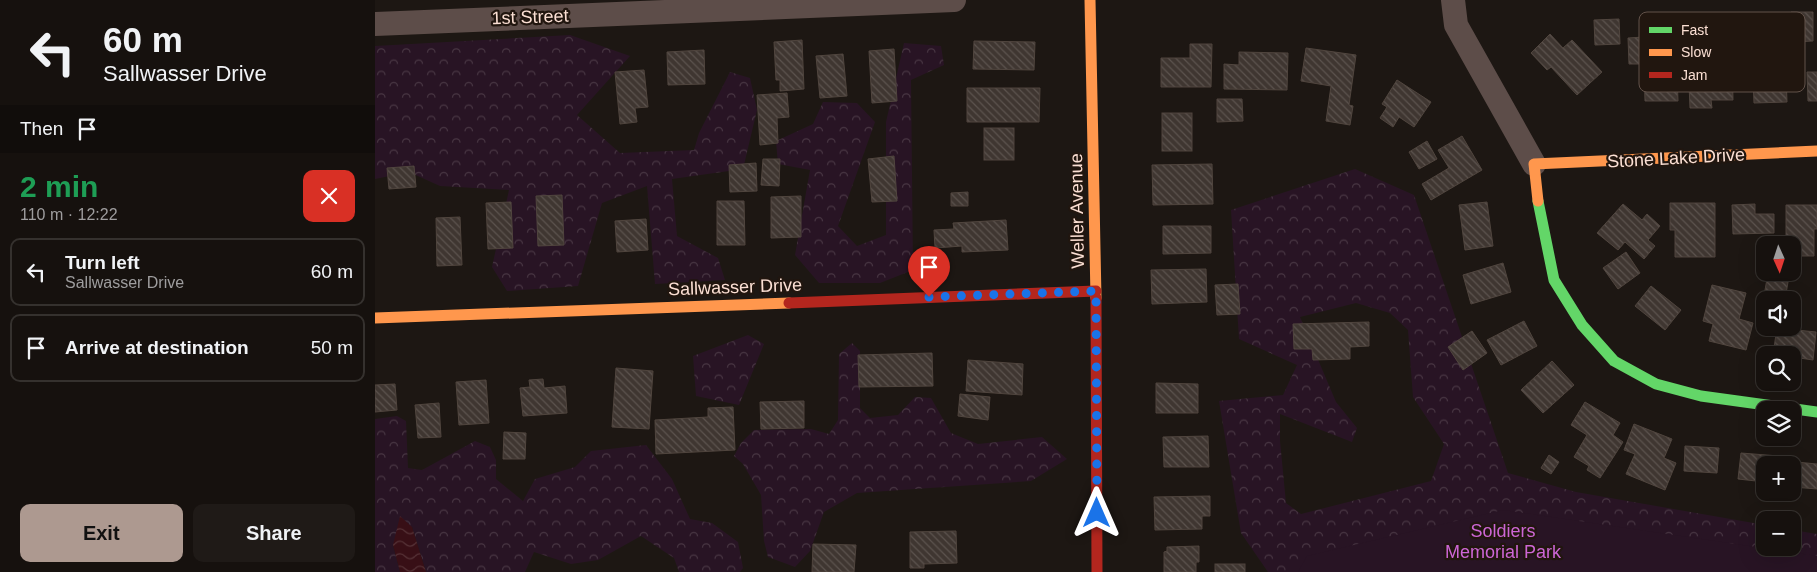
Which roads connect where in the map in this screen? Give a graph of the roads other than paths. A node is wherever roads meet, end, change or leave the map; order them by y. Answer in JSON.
{"nodes":[{"id":1,"x":954,"y":0,"type":"edge"},
{"id":2,"x":1090,"y":0,"type":"edge"},
{"id":3,"x":1453,"y":0,"type":"edge"},
{"id":4,"x":375,"y":24,"type":"edge"},
{"id":5,"x":1817,"y":151,"type":"edge"},
{"id":6,"x":1534,"y":164,"type":"junction"},
{"id":7,"x":1096,"y":291,"type":"junction"},
{"id":8,"x":375,"y":318,"type":"edge"},
{"id":9,"x":1817,"y":412,"type":"edge"},
{"id":10,"x":1097,"y":572,"type":"edge"}],
"edges":[{"from":1,"to":4,"type":"street","name":"1st Street"},
{"from":2,"to":7,"type":"street","name":"Weller Avenue"},
{"from":3,"to":6,"type":"street"},
{"from":5,"to":6,"type":"street","name":"Stone Lake Drive"},
{"from":6,"to":9,"type":"street"},
{"from":7,"to":8,"type":"street","name":"Sallwasser Drive"},
{"from":7,"to":10,"type":"street","name":"Weller Avenue"}]}
